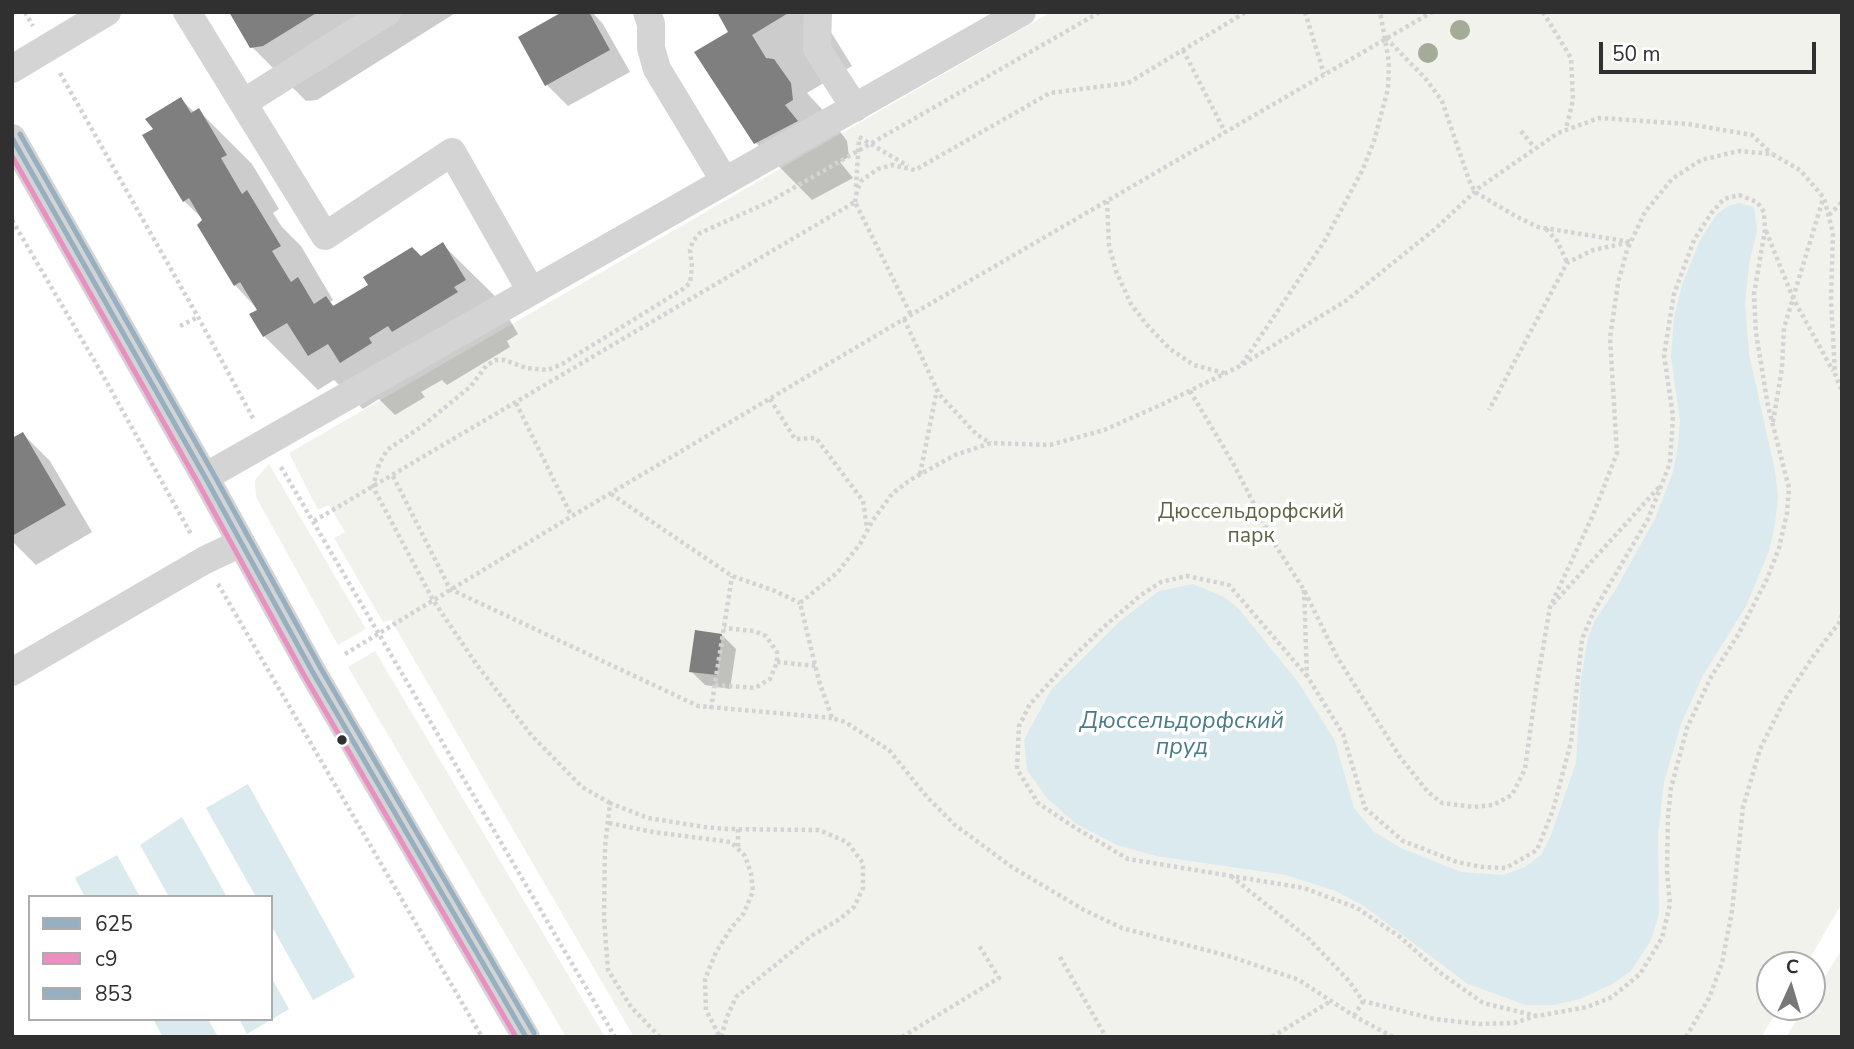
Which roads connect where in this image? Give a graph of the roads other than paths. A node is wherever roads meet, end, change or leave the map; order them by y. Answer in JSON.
{"nodes":[{"id":1,"x":107,"y":12,"type":"edge"},
{"id":2,"x":187,"y":12,"type":"edge"},
{"id":3,"x":387,"y":12,"type":"edge"},
{"id":4,"x":647,"y":12,"type":"edge"},
{"id":5,"x":817,"y":12,"type":"edge"},
{"id":6,"x":1022,"y":12,"type":"edge"},
{"id":7,"x":12,"y":68,"type":"edge"},
{"id":8,"x":243,"y":103,"type":"junction"},
{"id":9,"x":850,"y":111,"type":"junction"},
{"id":10,"x":12,"y":138,"type":"edge"},
{"id":11,"x":724,"y":180,"type":"junction"},
{"id":12,"x":530,"y":291,"type":"junction"},
{"id":13,"x":205,"y":477,"type":"junction"},
{"id":14,"x":241,"y":543,"type":"junction"},
{"id":15,"x":12,"y":672,"type":"edge"},
{"id":16,"x":526,"y":1037,"type":"edge"}],
"edges":[{"from":1,"to":7,"type":"street"},
{"from":2,"to":8,"type":"street"},
{"from":3,"to":8,"type":"street"},
{"from":4,"to":11,"type":"street"},
{"from":5,"to":9,"type":"street"},
{"from":6,"to":9,"type":"street"},
{"from":8,"to":12,"type":"street"},
{"from":9,"to":11,"type":"street"},
{"from":10,"to":13,"type":"street"},
{"from":11,"to":12,"type":"street"},
{"from":12,"to":13,"type":"street"},
{"from":13,"to":14,"type":"street"},
{"from":14,"to":15,"type":"street"},
{"from":14,"to":16,"type":"street"}]}
